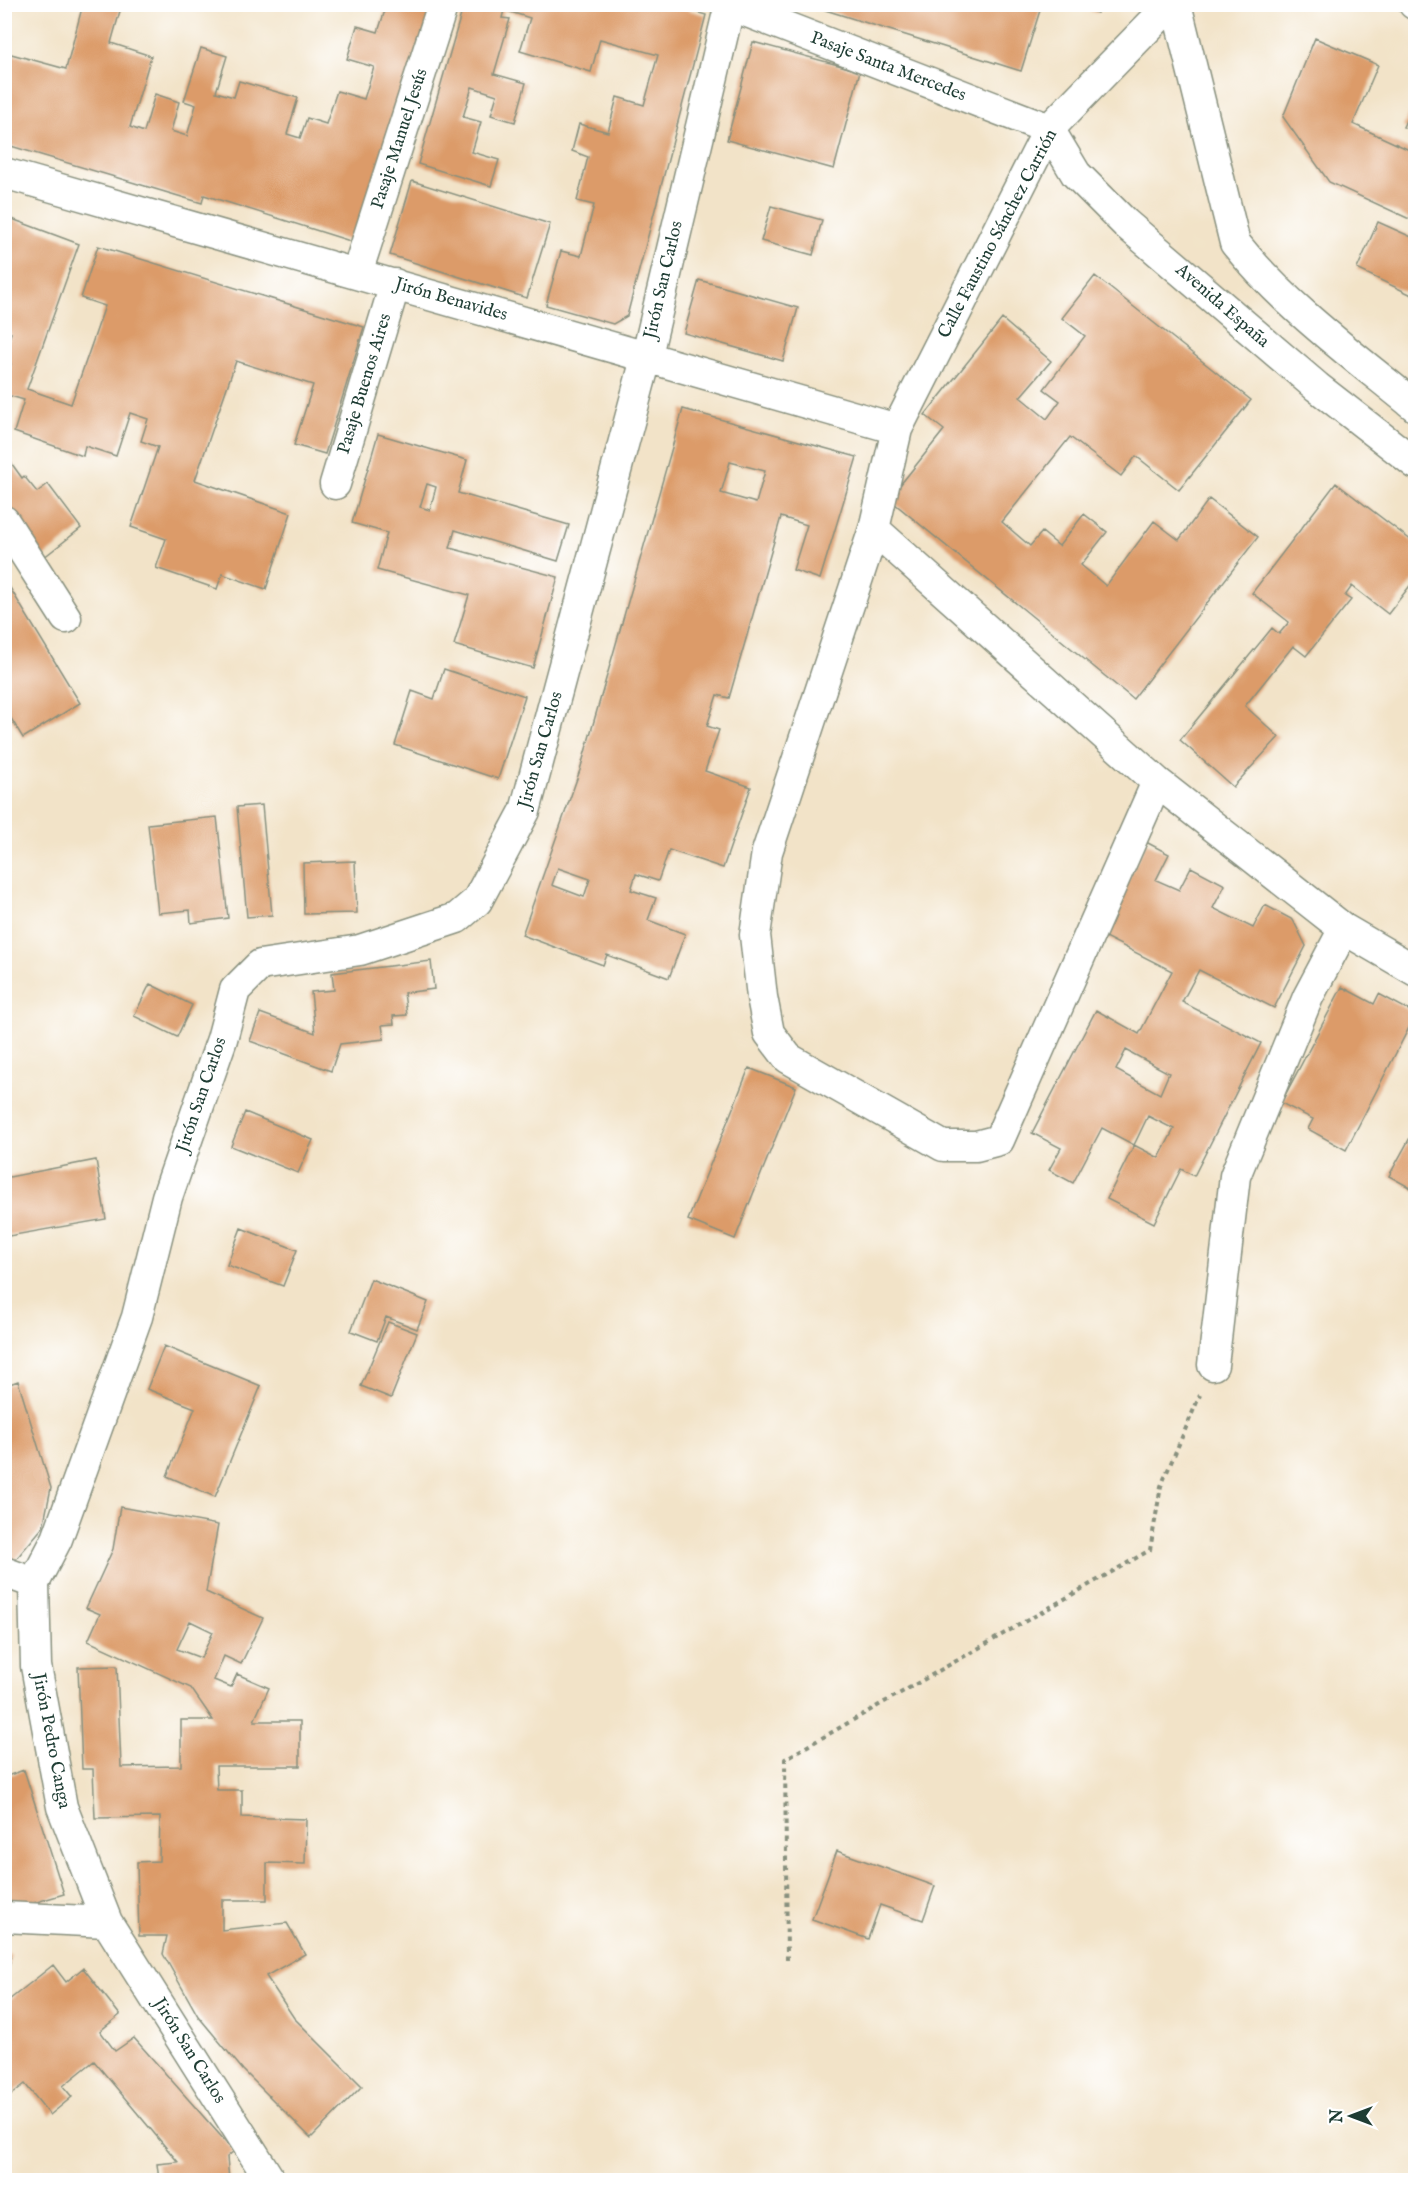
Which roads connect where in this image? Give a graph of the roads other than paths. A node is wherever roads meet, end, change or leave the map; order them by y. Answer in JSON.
{"nodes":[{"id":1,"x":443,"y":4,"type":"edge"},
{"id":2,"x":1171,"y":4,"type":"edge"},
{"id":3,"x":1176,"y":4,"type":"edge"},
{"id":4,"x":729,"y":5,"type":"edge"},
{"id":5,"x":1049,"y":129,"type":"junction"},
{"id":6,"x":4,"y":173,"type":"edge"},
{"id":7,"x":357,"y":273,"type":"junction"},
{"id":8,"x":395,"y":284,"type":"junction"},
{"id":9,"x":646,"y":355,"type":"junction"},
{"id":10,"x":1416,"y":407,"type":"edge"},
{"id":11,"x":897,"y":429,"type":"junction"},
{"id":12,"x":1416,"y":464,"type":"edge"},
{"id":13,"x":335,"y":484,"type":"dead end"},
{"id":14,"x":4,"y":520,"type":"edge"},
{"id":15,"x":874,"y":529,"type":"junction"},
{"id":16,"x":66,"y":618,"type":"dead end"},
{"id":17,"x":1157,"y":782,"type":"junction"},
{"id":18,"x":1344,"y":929,"type":"junction"},
{"id":19,"x":1416,"y":971,"type":"edge"},
{"id":20,"x":1213,"y":1365,"type":"road end"},
{"id":21,"x":4,"y":1572,"type":"edge"},
{"id":22,"x":34,"y":1583,"type":"junction"},
{"id":23,"x":4,"y":1917,"type":"edge"},
{"id":24,"x":107,"y":1922,"type":"junction"},
{"id":25,"x":270,"y":2181,"type":"edge"}],
"edges":[{"from":1,"to":7,"type":"street","name":"Pasaje Manuel Jesús"},
{"from":2,"to":5,"type":"street","name":"Calle Faustino Sánchez Carrión"},
{"from":3,"to":10,"type":"street"},
{"from":4,"to":5,"type":"street","name":"Pasaje Santa Mercedes"},
{"from":4,"to":9,"type":"street","name":"Jirón San Carlos"},
{"from":5,"to":11,"type":"street","name":"Calle Faustino Sánchez Carrión"},
{"from":5,"to":12,"type":"street","name":"Avenida España"},
{"from":6,"to":7,"type":"street","name":"Jirón Benavides"},
{"from":7,"to":8,"type":"street","name":"Jirón Benavides"},
{"from":8,"to":9,"type":"street","name":"Jirón Benavides"},
{"from":8,"to":13,"type":"street","name":"Pasaje Buenos Aires"},
{"from":9,"to":11,"type":"street","name":"Jirón Benavides"},
{"from":9,"to":22,"type":"street","name":"Jirón San Carlos"},
{"from":11,"to":15,"type":"street","name":"Calle Faustino Sánchez Carrión"},
{"from":14,"to":16,"type":"street"},
{"from":15,"to":17,"type":"street"},
{"from":15,"to":17,"type":"street","name":"Calle Faustino Sánchez Carrión"},
{"from":17,"to":18,"type":"street"},
{"from":18,"to":19,"type":"street"},
{"from":18,"to":20,"type":"street"},
{"from":21,"to":22,"type":"street"},
{"from":22,"to":24,"type":"street","name":"Jirón Pedro Canga"},
{"from":23,"to":24,"type":"street"},
{"from":24,"to":25,"type":"street","name":"Jirón San Carlos"}]}
